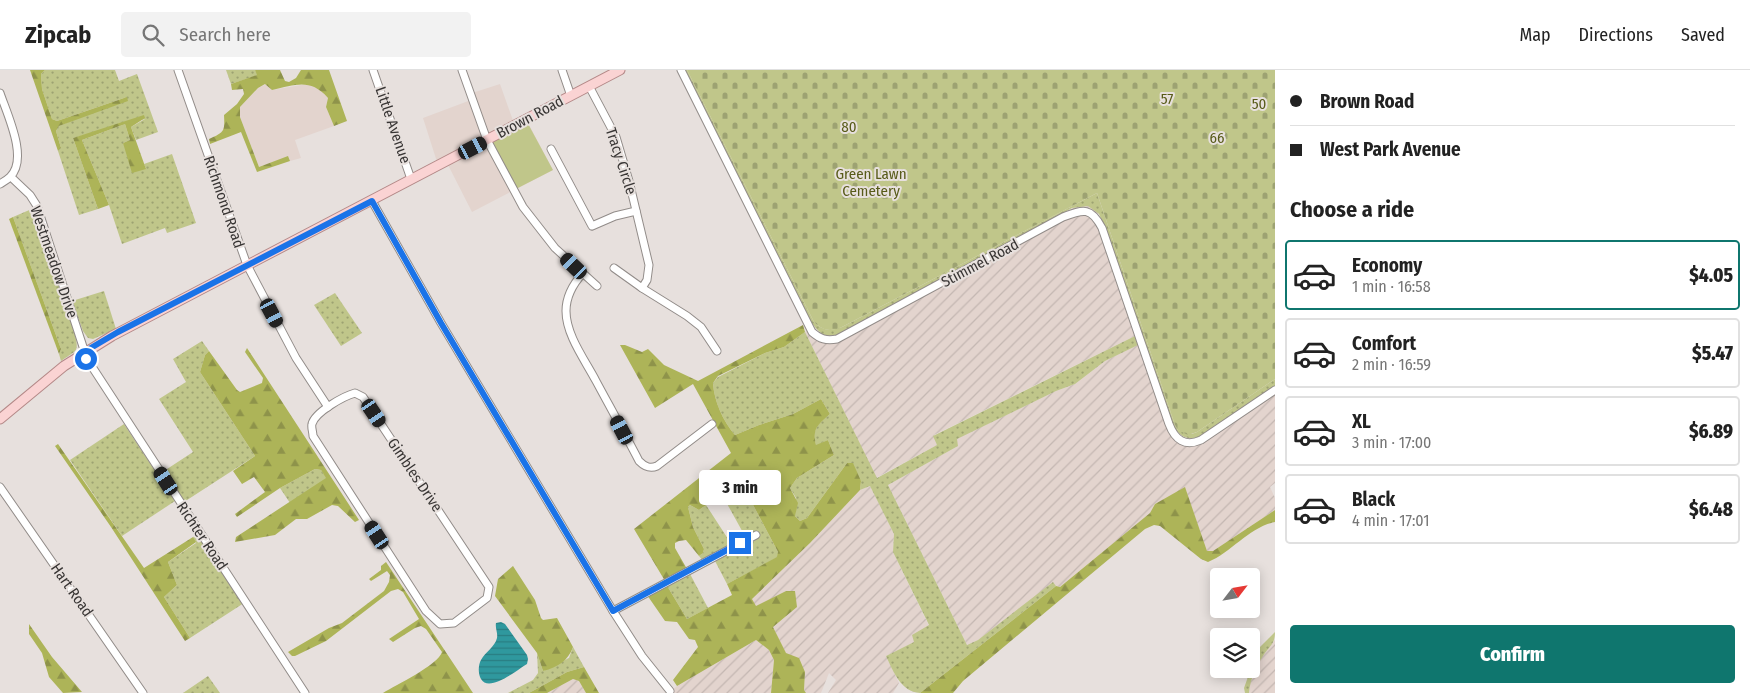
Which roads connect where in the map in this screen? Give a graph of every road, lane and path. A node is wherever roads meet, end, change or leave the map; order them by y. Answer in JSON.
{"nodes":[{"id":1,"x":178,"y":70,"type":"edge"},
{"id":2,"x":373,"y":70,"type":"edge"},
{"id":3,"x":462,"y":70,"type":"edge"},
{"id":4,"x":562,"y":70,"type":"edge"},
{"id":5,"x":620,"y":70,"type":"edge"},
{"id":6,"x":681,"y":70,"type":"edge"},
{"id":7,"x":589,"y":86,"type":"junction"},
{"id":8,"x":0,"y":93,"type":"edge"},
{"id":9,"x":571,"y":96,"type":"junction"},
{"id":10,"x":487,"y":140,"type":"junction"},
{"id":11,"x":551,"y":148,"type":"dead end"},
{"id":12,"x":10,"y":177,"type":"junction"},
{"id":13,"x":412,"y":179,"type":"junction"},
{"id":14,"x":0,"y":184,"type":"edge"},
{"id":15,"x":372,"y":201,"type":"junction"},
{"id":16,"x":636,"y":211,"type":"junction"},
{"id":17,"x":247,"y":265,"type":"junction"},
{"id":18,"x":614,"y":268,"type":"dead end"},
{"id":19,"x":583,"y":273,"type":"junction"},
{"id":20,"x":597,"y":286,"type":"dead end"},
{"id":21,"x":642,"y":288,"type":"junction"},
{"id":22,"x":717,"y":351,"type":"dead end"},
{"id":23,"x":84,"y":352,"type":"junction"},
{"id":24,"x":1275,"y":390,"type":"edge"},
{"id":25,"x":328,"y":407,"type":"junction"},
{"id":26,"x":0,"y":419,"type":"edge"},
{"id":27,"x":712,"y":424,"type":"dead end"},
{"id":28,"x":0,"y":487,"type":"edge"},
{"id":29,"x":756,"y":534,"type":"dead end"},
{"id":30,"x":613,"y":611,"type":"junction"},
{"id":31,"x":670,"y":691,"type":"dead end"},
{"id":32,"x":143,"y":693,"type":"edge"},
{"id":33,"x":305,"y":693,"type":"edge"}],
"edges":[{"from":1,"to":17,"type":"street","name":"Richmond Road"},
{"from":2,"to":13,"type":"street","name":"Little Avenue"},
{"from":3,"to":10,"type":"street"},
{"from":4,"to":9,"type":"street"},
{"from":5,"to":7,"type":"main road","name":"Brown Road"},
{"from":6,"to":24,"type":"street","name":"Stimmel Road"},
{"from":7,"to":9,"type":"main road","name":"Brown Road"},
{"from":7,"to":16,"type":"street","name":"Tracy Circle"},
{"from":8,"to":12,"type":"street"},
{"from":9,"to":10,"type":"main road","name":"Brown Road"},
{"from":10,"to":13,"type":"main road","name":"Brown Road"},
{"from":10,"to":19,"type":"street"},
{"from":11,"to":16,"type":"street","name":"Tracy Circle"},
{"from":12,"to":14,"type":"street"},
{"from":12,"to":23,"type":"street","name":"Westmeadow Drive"},
{"from":13,"to":15,"type":"main road","name":"Brown Road"},
{"from":15,"to":17,"type":"main road","name":"Brown Road"},
{"from":15,"to":30,"type":"street"},
{"from":16,"to":21,"type":"street","name":"Tracy Circle"},
{"from":17,"to":23,"type":"main road","name":"Brown Road"},
{"from":17,"to":25,"type":"street","name":"Richmond Road"},
{"from":18,"to":21,"type":"street"},
{"from":19,"to":20,"type":"street"},
{"from":19,"to":27,"type":"street"},
{"from":21,"to":22,"type":"street"},
{"from":23,"to":26,"type":"main road","name":"Brown Road"},
{"from":23,"to":33,"type":"street","name":"Richter Road"},
{"from":25,"to":25,"type":"street","name":"Gimbles Drive"},
{"from":28,"to":32,"type":"street","name":"Hart Road"},
{"from":29,"to":30,"type":"street"},
{"from":30,"to":31,"type":"street"}]}
